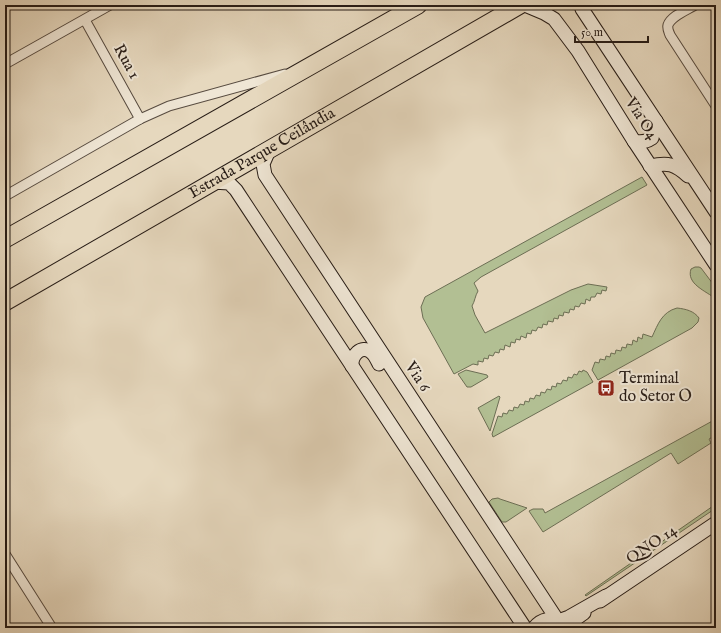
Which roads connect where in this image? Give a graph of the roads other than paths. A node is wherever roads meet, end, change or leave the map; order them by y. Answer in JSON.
{"nodes":[{"id":1,"x":110,"y":5,"type":"edge"},
{"id":2,"x":418,"y":5,"type":"edge"},
{"id":3,"x":520,"y":5,"type":"edge"},
{"id":4,"x":525,"y":5,"type":"edge"},
{"id":5,"x":581,"y":5,"type":"edge"},
{"id":6,"x":695,"y":5,"type":"edge"},
{"id":7,"x":85,"y":20,"type":"junction"},
{"id":8,"x":5,"y":64,"type":"edge"},
{"id":9,"x":306,"y":68,"type":"junction"},
{"id":10,"x":716,"y":106,"type":"edge"},
{"id":11,"x":140,"y":119,"type":"junction"},
{"id":12,"x":656,"y":121,"type":"junction"},
{"id":13,"x":634,"y":141,"type":"junction"},
{"id":14,"x":270,"y":148,"type":"junction"},
{"id":15,"x":650,"y":166,"type":"junction"},
{"id":16,"x":212,"y":182,"type":"junction"},
{"id":17,"x":697,"y":184,"type":"junction"},
{"id":18,"x":5,"y":196,"type":"edge"},
{"id":19,"x":716,"y":212,"type":"edge"},
{"id":20,"x":5,"y":239,"type":"edge"},
{"id":21,"x":716,"y":265,"type":"edge"},
{"id":22,"x":5,"y":302,"type":"edge"},
{"id":23,"x":352,"y":366,"type":"junction"},
{"id":24,"x":436,"y":437,"type":"junction"},
{"id":25,"x":716,"y":523,"type":"edge"},
{"id":26,"x":5,"y":554,"type":"edge"},
{"id":27,"x":606,"y":596,"type":"junction"},
{"id":28,"x":562,"y":624,"type":"edge"},
{"id":29,"x":52,"y":628,"type":"edge"},
{"id":30,"x":525,"y":628,"type":"edge"},
{"id":31,"x":534,"y":628,"type":"edge"},
{"id":32,"x":571,"y":628,"type":"edge"}],
"edges":[{"from":1,"to":7,"type":"street"},
{"from":2,"to":9,"type":"highway"},
{"from":3,"to":14,"type":"highway","name":"Estrada Parque Ceilândia"},
{"from":4,"to":13,"type":"main road","name":"Via O4"},
{"from":5,"to":12,"type":"main road","name":"Via O4"},
{"from":6,"to":10,"type":"street"},
{"from":7,"to":8,"type":"street"},
{"from":7,"to":11,"type":"street","name":"Rua 1"},
{"from":9,"to":11,"type":"street"},
{"from":9,"to":20,"type":"highway"},
{"from":11,"to":18,"type":"street"},
{"from":12,"to":13,"type":"main road"},
{"from":12,"to":17,"type":"main road","name":"Via O4"},
{"from":13,"to":15,"type":"main road","name":"Via O4"},
{"from":14,"to":16,"type":"highway","name":"Estrada Parque Ceilândia"},
{"from":14,"to":24,"type":"main road","name":"Via 6"},
{"from":15,"to":17,"type":"main road"},
{"from":15,"to":21,"type":"main road","name":"Via O4"},
{"from":16,"to":22,"type":"highway","name":"Estrada Parque Ceilândia"},
{"from":16,"to":23,"type":"main road"},
{"from":17,"to":19,"type":"main road","name":"Via O4"},
{"from":23,"to":24,"type":"main road"},
{"from":23,"to":30,"type":"main road"},
{"from":24,"to":28,"type":"main road","name":"Via 6"},
{"from":25,"to":27,"type":"main road","name":"QNO 14"},
{"from":26,"to":29,"type":"street"},
{"from":27,"to":28,"type":"main road","name":"QNO 14"},
{"from":27,"to":32,"type":"main road","name":"QNO 14"},
{"from":28,"to":31,"type":"main road","name":"QNO 14"}]}
